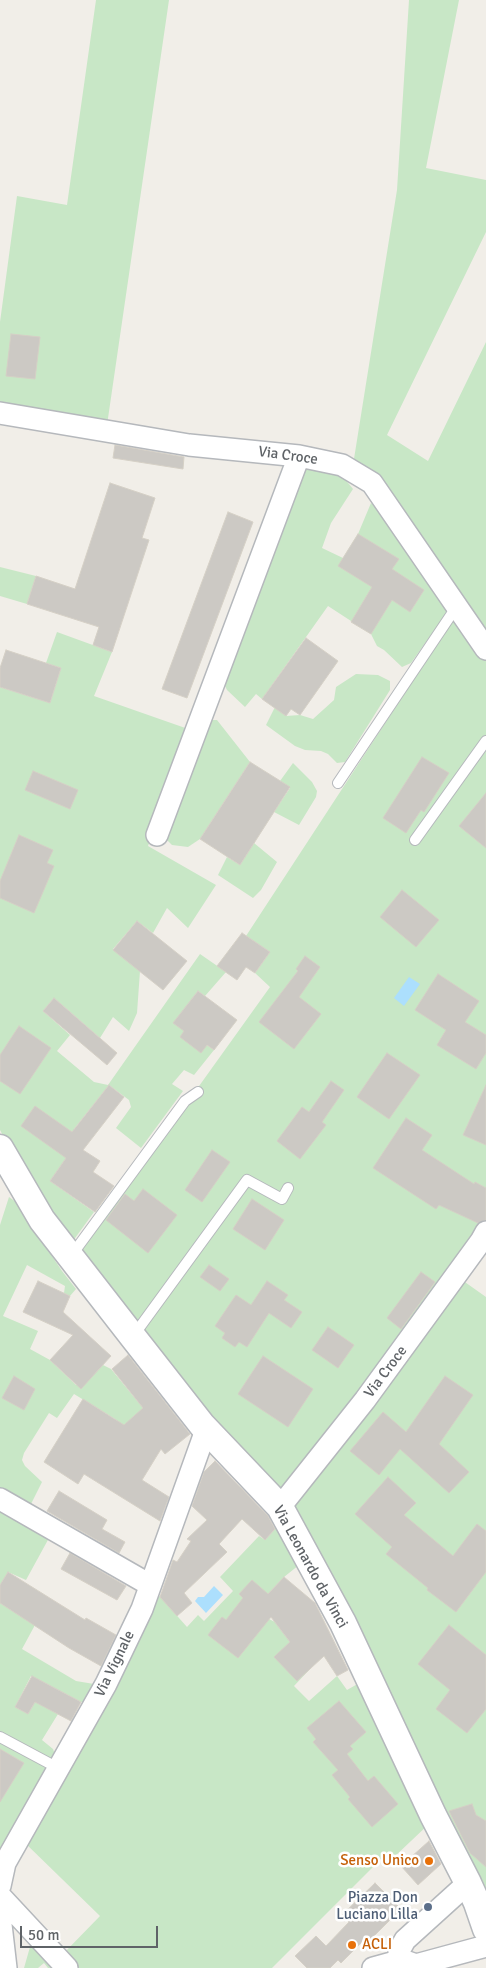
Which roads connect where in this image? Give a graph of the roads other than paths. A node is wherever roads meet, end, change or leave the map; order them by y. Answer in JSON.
{"nodes":[{"id":1,"x":0,"y":413,"type":"edge"},
{"id":2,"x":298,"y":456,"type":"junction"},
{"id":3,"x":457,"y":606,"type":"junction"},
{"id":4,"x":486,"y":649,"type":"edge"},
{"id":5,"x":486,"y":741,"type":"edge"},
{"id":6,"x":338,"y":783,"type":"dead end"},
{"id":7,"x":157,"y":835,"type":"dead end"},
{"id":8,"x":415,"y":840,"type":"dead end"},
{"id":9,"x":198,"y":1092,"type":"dead end"},
{"id":10,"x":0,"y":1148,"type":"edge"},
{"id":11,"x":288,"y":1188,"type":"dead end"},
{"id":12,"x":486,"y":1232,"type":"edge"},
{"id":13,"x":71,"y":1257,"type":"junction"},
{"id":14,"x":133,"y":1337,"type":"junction"},
{"id":15,"x":206,"y":1430,"type":"junction"},
{"id":16,"x":0,"y":1499,"type":"edge"},
{"id":17,"x":280,"y":1507,"type":"junction"},
{"id":18,"x":150,"y":1585,"type":"junction"},
{"id":19,"x":0,"y":1737,"type":"edge"},
{"id":20,"x":58,"y":1768,"type":"junction"},
{"id":21,"x":468,"y":1883,"type":"junction"},
{"id":22,"x":0,"y":1886,"type":"edge"},
{"id":23,"x":0,"y":1896,"type":"edge"},
{"id":24,"x":0,"y":1916,"type":"edge"},
{"id":25,"x":0,"y":1921,"type":"edge"},
{"id":26,"x":486,"y":1929,"type":"edge"},
{"id":27,"x":486,"y":1946,"type":"edge"},
{"id":28,"x":402,"y":1960,"type":"junction"},
{"id":29,"x":6,"y":1968,"type":"edge"},
{"id":30,"x":66,"y":1968,"type":"edge"},
{"id":31,"x":372,"y":1968,"type":"edge"}],
"edges":[{"from":1,"to":2,"type":"street","name":"Via Croce"},
{"from":2,"to":3,"type":"street","name":"Via Croce"},
{"from":2,"to":7,"type":"street"},
{"from":3,"to":4,"type":"street","name":"Via Croce"},
{"from":3,"to":6,"type":"lane"},
{"from":5,"to":8,"type":"lane"},
{"from":9,"to":13,"type":"lane"},
{"from":10,"to":13,"type":"street","name":"Via Leonardo da Vinci"},
{"from":11,"to":14,"type":"lane"},
{"from":12,"to":17,"type":"street","name":"Via Croce"},
{"from":13,"to":14,"type":"street","name":"Via Leonardo da Vinci"},
{"from":14,"to":15,"type":"street","name":"Via Leonardo da Vinci"},
{"from":15,"to":17,"type":"street","name":"Via Leonardo da Vinci"},
{"from":15,"to":18,"type":"street","name":"Via Vignale"},
{"from":16,"to":18,"type":"street"},
{"from":17,"to":21,"type":"street","name":"Via Leonardo da Vinci"},
{"from":18,"to":20,"type":"street","name":"Via Vignale"},
{"from":19,"to":20,"type":"lane"},
{"from":20,"to":22,"type":"street","name":"Via Vignale"},
{"from":21,"to":26,"type":"street","name":"Via Leonardo da Vinci"},
{"from":21,"to":28,"type":"street"},
{"from":23,"to":30,"type":"street"},
{"from":24,"to":25,"type":"street"},
{"from":25,"to":29,"type":"street"},
{"from":27,"to":28,"type":"street"},
{"from":28,"to":31,"type":"street"}]}
